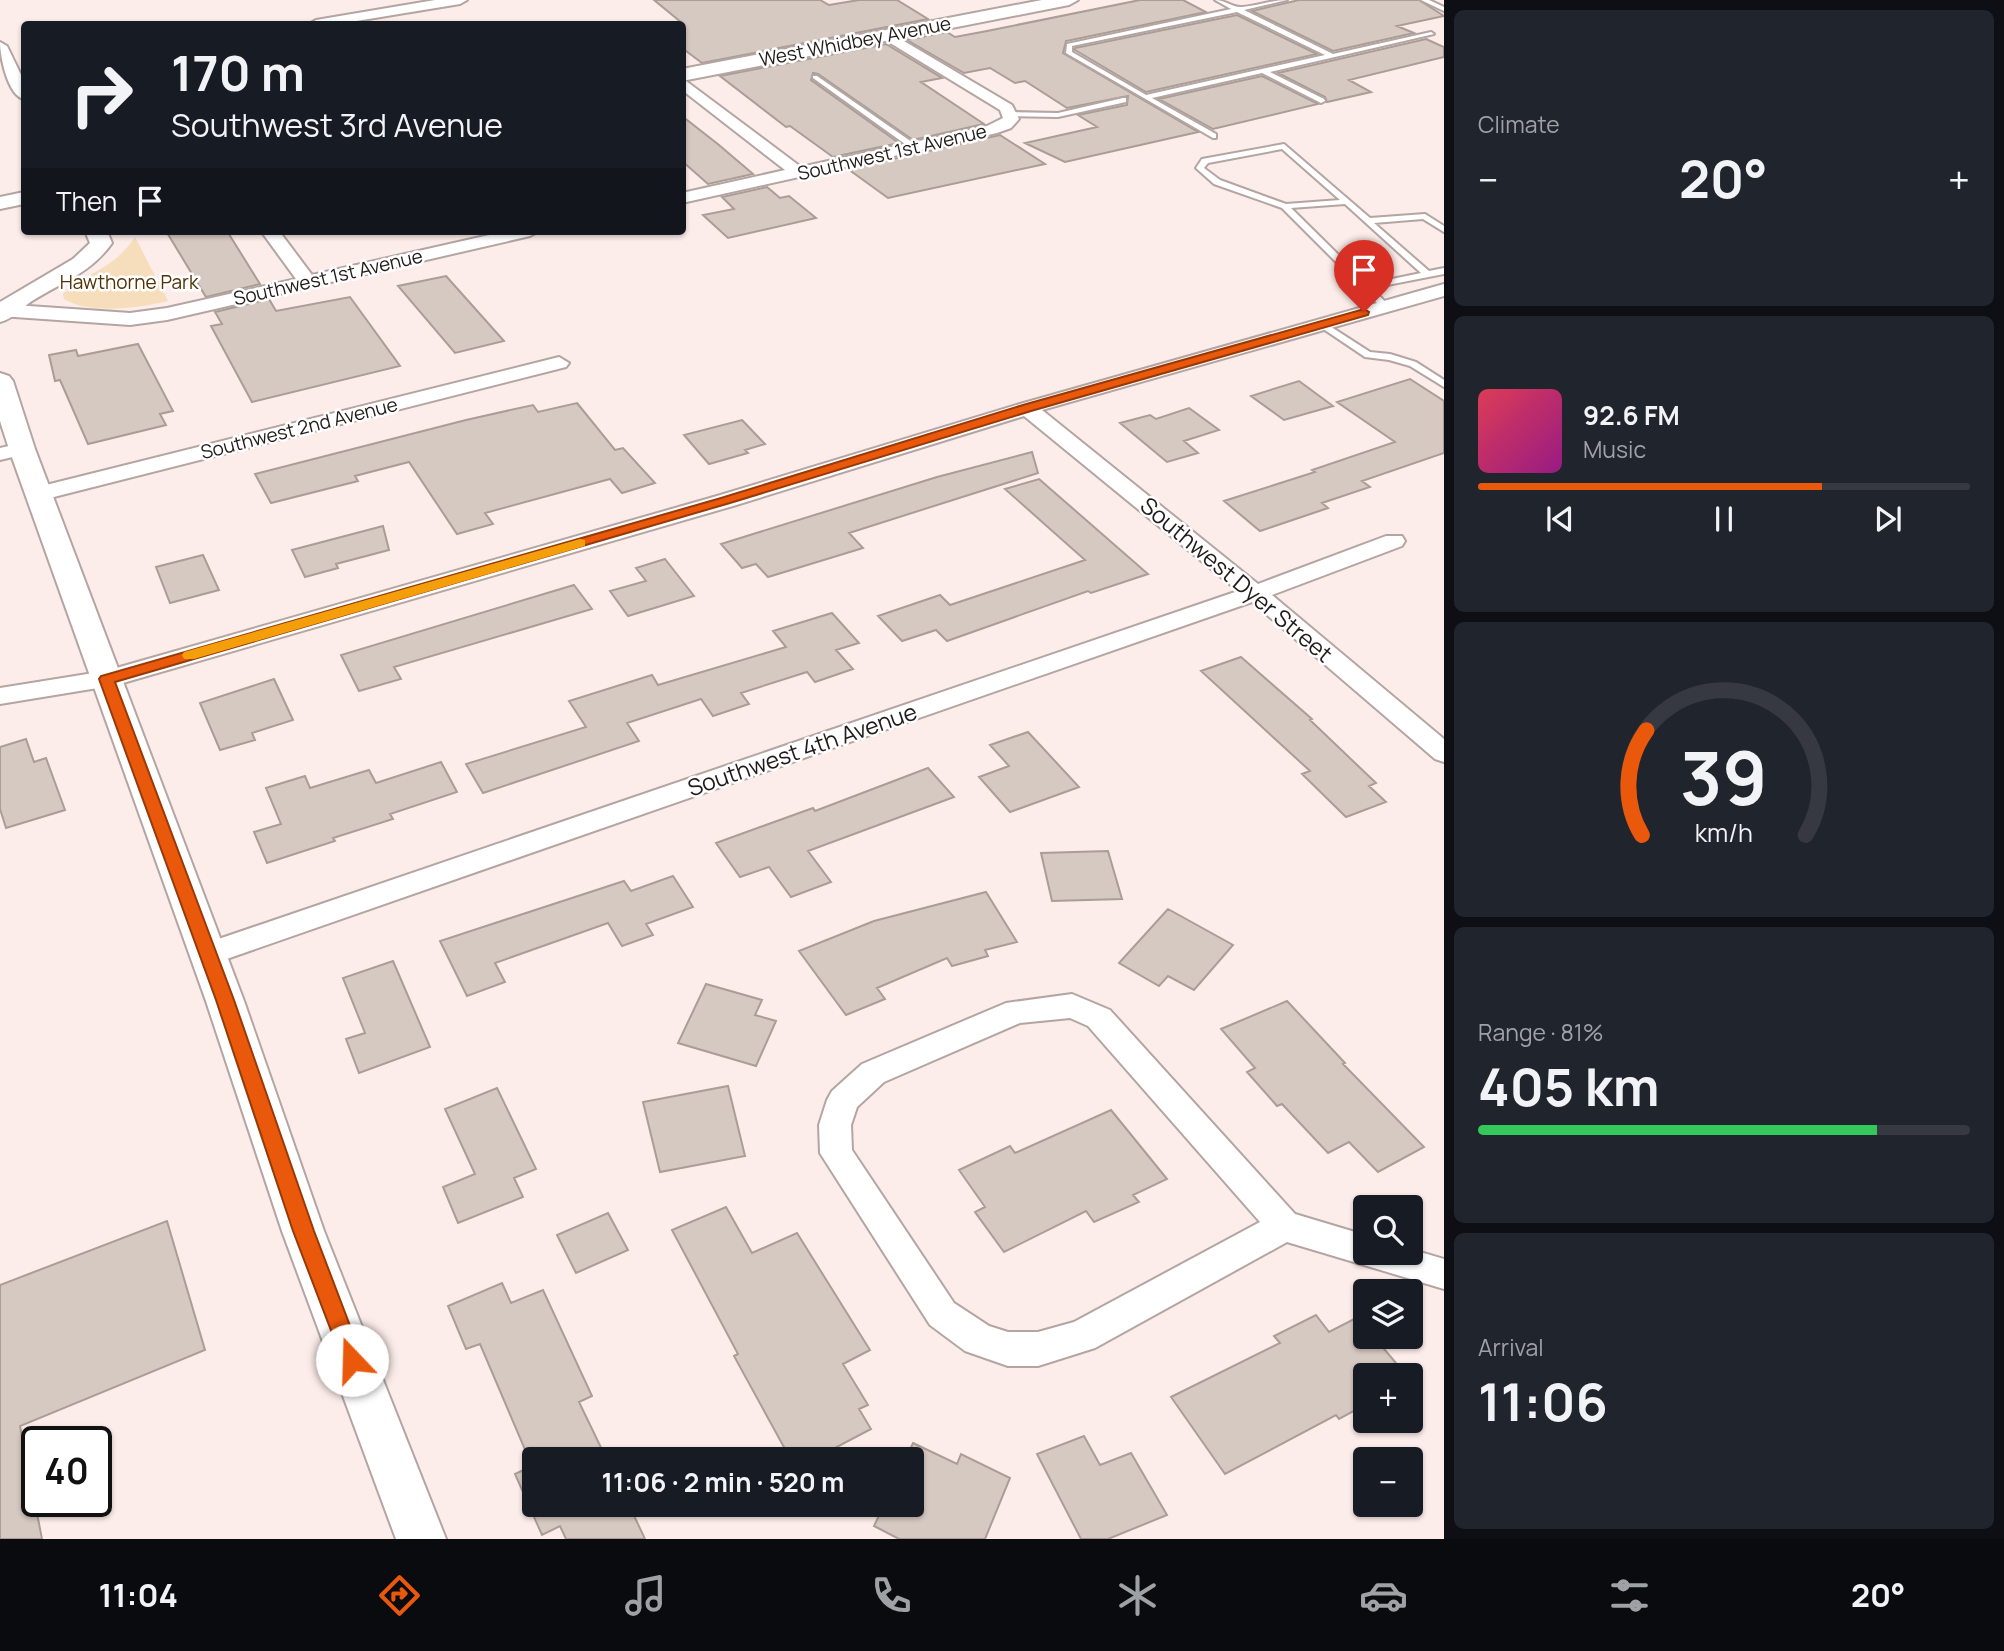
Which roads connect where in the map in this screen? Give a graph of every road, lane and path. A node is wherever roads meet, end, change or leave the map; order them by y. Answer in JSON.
{"nodes":[{"id":1,"x":460,"y":0,"type":"edge"},
{"id":2,"x":1067,"y":0,"type":"edge"},
{"id":3,"x":1218,"y":0,"type":"edge"},
{"id":4,"x":1284,"y":0,"type":"edge"},
{"id":5,"x":1424,"y":0,"type":"edge"},
{"id":6,"x":1444,"y":9,"type":"edge"},
{"id":7,"x":1238,"y":10,"type":"junction"},
{"id":8,"x":334,"y":21,"type":"edge"},
{"id":9,"x":887,"y":34,"type":"junction"},
{"id":10,"x":1431,"y":34,"type":"dead end"},
{"id":11,"x":0,"y":46,"type":"edge"},
{"id":12,"x":1332,"y":56,"type":"junction"},
{"id":13,"x":1263,"y":71,"type":"junction"},
{"id":14,"x":686,"y":74,"type":"edge"},
{"id":15,"x":13,"y":76,"type":"edge"},
{"id":16,"x":816,"y":77,"type":"dead end"},
{"id":17,"x":686,"y":85,"type":"edge"},
{"id":18,"x":1145,"y":97,"type":"junction"},
{"id":19,"x":1123,"y":100,"type":"dead end"},
{"id":20,"x":1321,"y":101,"type":"dead end"},
{"id":21,"x":1010,"y":114,"type":"junction"},
{"id":22,"x":1213,"y":136,"type":"dead end"},
{"id":23,"x":915,"y":147,"type":"junction"},
{"id":24,"x":798,"y":173,"type":"junction"},
{"id":25,"x":686,"y":197,"type":"edge"},
{"id":26,"x":21,"y":198,"type":"edge"},
{"id":27,"x":0,"y":202,"type":"edge"},
{"id":28,"x":1345,"y":202,"type":"junction"},
{"id":29,"x":1285,"y":206,"type":"junction"},
{"id":30,"x":1367,"y":221,"type":"junction"},
{"id":31,"x":1444,"y":230,"type":"edge"},
{"id":32,"x":98,"y":235,"type":"edge"},
{"id":33,"x":273,"y":235,"type":"edge"},
{"id":34,"x":513,"y":235,"type":"edge"},
{"id":35,"x":1444,"y":271,"type":"edge"},
{"id":36,"x":307,"y":282,"type":"junction"},
{"id":37,"x":1436,"y":282,"type":"edge"},
{"id":38,"x":1365,"y":287,"type":"junction"},
{"id":39,"x":1385,"y":306,"type":"junction"},
{"id":40,"x":1,"y":312,"type":"edge"},
{"id":41,"x":1322,"y":324,"type":"junction"},
{"id":42,"x":559,"y":363,"type":"dead end"},
{"id":43,"x":0,"y":381,"type":"edge"},
{"id":44,"x":1444,"y":384,"type":"edge"},
{"id":45,"x":1027,"y":408,"type":"junction"},
{"id":46,"x":11,"y":452,"type":"edge"},
{"id":47,"x":38,"y":494,"type":"junction"},
{"id":48,"x":1394,"y":541,"type":"dead end"},
{"id":49,"x":1255,"y":593,"type":"junction"},
{"id":50,"x":107,"y":679,"type":"junction"},
{"id":51,"x":0,"y":696,"type":"edge"},
{"id":52,"x":1444,"y":753,"type":"edge"},
{"id":53,"x":208,"y":954,"type":"junction"},
{"id":54,"x":1284,"y":1226,"type":"junction"},
{"id":55,"x":1353,"y":1246,"type":"edge"},
{"id":56,"x":1414,"y":1265,"type":"edge"},
{"id":57,"x":1444,"y":1274,"type":"edge"},
{"id":58,"x":421,"y":1539,"type":"edge"}],
"edges":[{"from":1,"to":8,"type":"street"},
{"from":2,"to":9,"type":"street","name":"West Whidbey Avenue"},
{"from":3,"to":7,"type":"lane"},
{"from":4,"to":7,"type":"lane"},
{"from":5,"to":6,"type":"lane"},
{"from":7,"to":12,"type":"lane"},
{"from":7,"to":18,"type":"lane"},
{"from":9,"to":14,"type":"street","name":"West Whidbey Avenue"},
{"from":9,"to":21,"type":"street"},
{"from":10,"to":12,"type":"lane"},
{"from":11,"to":15,"type":"street"},
{"from":12,"to":13,"type":"lane"},
{"from":13,"to":18,"type":"lane"},
{"from":13,"to":20,"type":"lane"},
{"from":16,"to":23,"type":"lane"},
{"from":17,"to":24,"type":"street"},
{"from":18,"to":22,"type":"lane"},
{"from":19,"to":21,"type":"lane"},
{"from":21,"to":23,"type":"street","name":"Southwest 1st Avenue"},
{"from":23,"to":24,"type":"street","name":"Southwest 1st Avenue"},
{"from":24,"to":25,"type":"street","name":"Southwest 1st Avenue"},
{"from":26,"to":27,"type":"street"},
{"from":28,"to":29,"type":"lane"},
{"from":28,"to":29,"type":"lane"},
{"from":28,"to":30,"type":"lane"},
{"from":29,"to":38,"type":"lane"},
{"from":30,"to":31,"type":"lane"},
{"from":30,"to":37,"type":"lane"},
{"from":32,"to":40,"type":"street"},
{"from":33,"to":36,"type":"street"},
{"from":34,"to":36,"type":"street","name":"Southwest 1st Avenue"},
{"from":35,"to":37,"type":"lane"},
{"from":36,"to":40,"type":"street","name":"Southwest 1st Avenue"},
{"from":37,"to":38,"type":"lane"},
{"from":37,"to":39,"type":"street"},
{"from":38,"to":39,"type":"lane"},
{"from":39,"to":41,"type":"street"},
{"from":41,"to":44,"type":"lane"},
{"from":41,"to":45,"type":"street"},
{"from":42,"to":47,"type":"street","name":"Southwest 2nd Avenue"},
{"from":43,"to":46,"type":"street"},
{"from":45,"to":49,"type":"street","name":"Southwest Dyer Street"},
{"from":45,"to":50,"type":"street"},
{"from":46,"to":47,"type":"street"},
{"from":47,"to":50,"type":"street"},
{"from":48,"to":49,"type":"street","name":"Southwest 4th Avenue"},
{"from":49,"to":52,"type":"street","name":"Southwest Dyer Street"},
{"from":49,"to":53,"type":"street","name":"Southwest 4th Avenue"},
{"from":50,"to":51,"type":"street"},
{"from":50,"to":53,"type":"street"},
{"from":53,"to":58,"type":"street"},
{"from":54,"to":54,"type":"street"},
{"from":54,"to":55,"type":"street"},
{"from":56,"to":57,"type":"street"}]}
